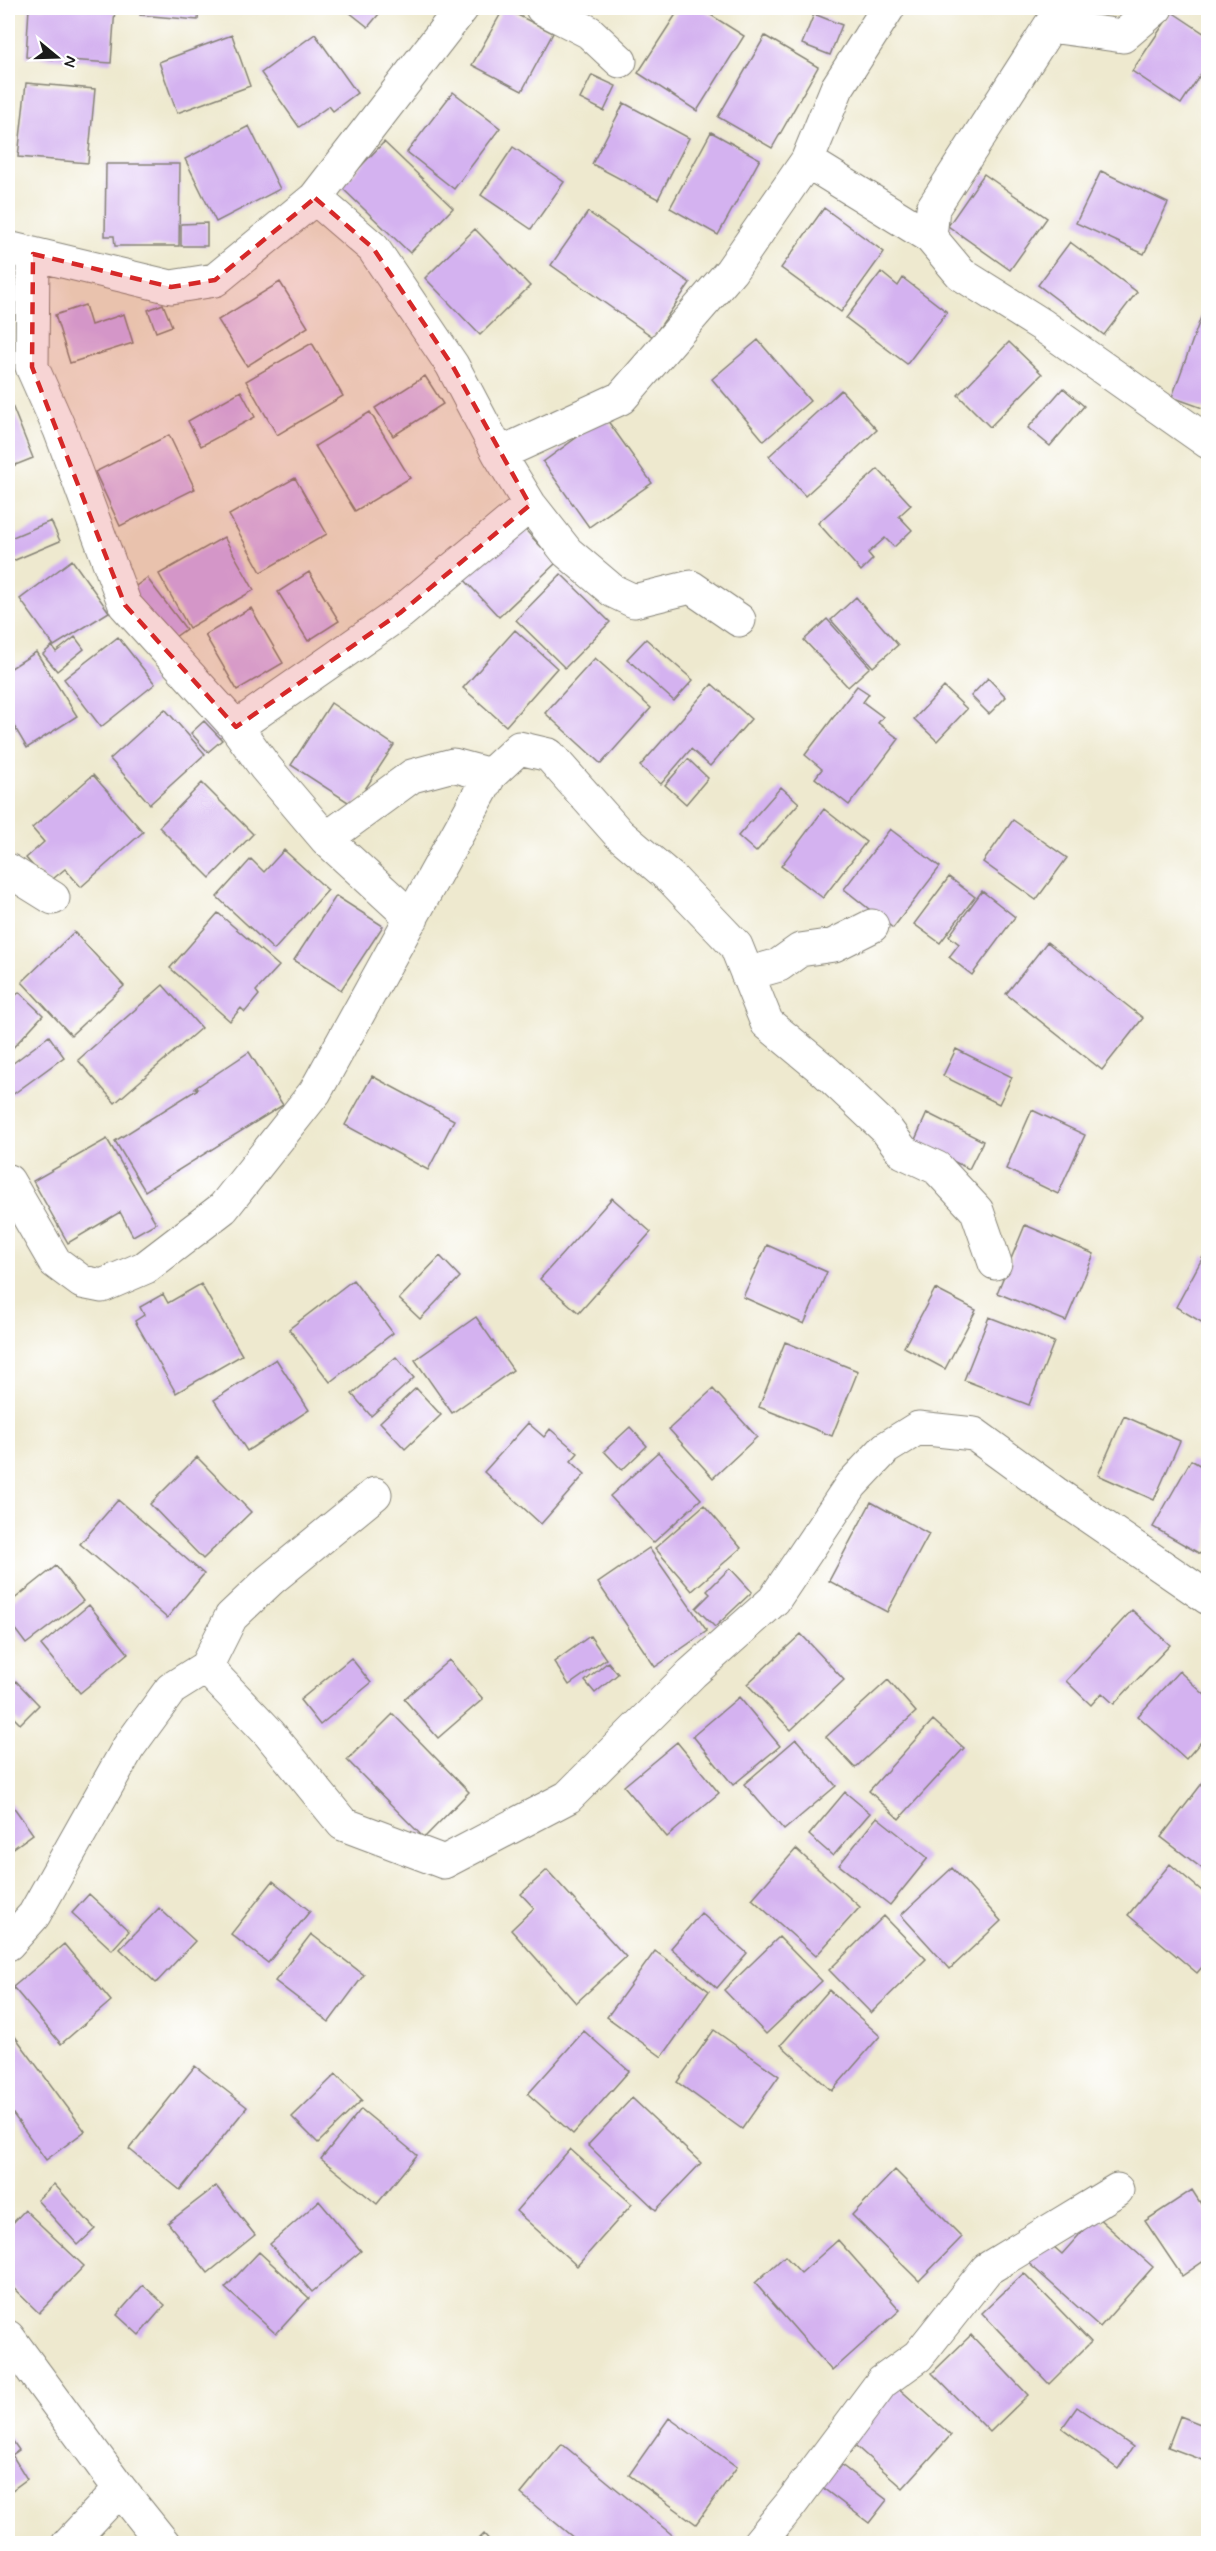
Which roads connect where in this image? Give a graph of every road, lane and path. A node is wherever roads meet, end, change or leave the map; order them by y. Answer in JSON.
{"nodes":[{"id":1,"x":462,"y":8,"type":"edge"},
{"id":2,"x":543,"y":8,"type":"edge"},
{"id":3,"x":888,"y":8,"type":"edge"},
{"id":4,"x":1156,"y":8,"type":"edge"},
{"id":5,"x":620,"y":61,"type":"dead end"},
{"id":6,"x":807,"y":161,"type":"junction"},
{"id":7,"x":315,"y":198,"type":"junction"},
{"id":8,"x":930,"y":237,"type":"junction"},
{"id":9,"x":20,"y":251,"type":"edge"},
{"id":10,"x":1209,"y":442,"type":"edge"},
{"id":11,"x":500,"y":454,"type":"junction"},
{"id":12,"x":530,"y":505,"type":"junction"},
{"id":13,"x":739,"y":620,"type":"dead end"},
{"id":14,"x":236,"y":727,"type":"junction"},
{"id":15,"x":490,"y":775,"type":"junction"},
{"id":16,"x":326,"y":839,"type":"junction"},
{"id":17,"x":8,"y":870,"type":"edge"},
{"id":18,"x":53,"y":898,"type":"dead end"},
{"id":19,"x":412,"y":918,"type":"junction"},
{"id":20,"x":872,"y":926,"type":"dead end"},
{"id":21,"x":747,"y":974,"type":"junction"},
{"id":22,"x":8,"y":1181,"type":"edge"},
{"id":23,"x":995,"y":1263,"type":"dead end"},
{"id":24,"x":375,"y":1494,"type":"dead end"},
{"id":25,"x":1209,"y":1598,"type":"edge"},
{"id":26,"x":207,"y":1667,"type":"junction"},
{"id":27,"x":8,"y":1944,"type":"edge"},
{"id":28,"x":1117,"y":2190,"type":"dead end"},
{"id":29,"x":8,"y":2337,"type":"edge"},
{"id":30,"x":120,"y":2489,"type":"junction"},
{"id":31,"x":68,"y":2544,"type":"edge"},
{"id":32,"x":164,"y":2544,"type":"edge"},
{"id":33,"x":758,"y":2544,"type":"edge"}],
"edges":[{"from":1,"to":7,"type":"street"},
{"from":2,"to":5,"type":"street"},
{"from":3,"to":6,"type":"street"},
{"from":4,"to":8,"type":"street"},
{"from":6,"to":8,"type":"street"},
{"from":6,"to":11,"type":"street"},
{"from":7,"to":9,"type":"street"},
{"from":7,"to":11,"type":"street"},
{"from":8,"to":10,"type":"street"},
{"from":9,"to":14,"type":"street"},
{"from":11,"to":12,"type":"street"},
{"from":12,"to":13,"type":"street"},
{"from":12,"to":14,"type":"street"},
{"from":14,"to":16,"type":"street"},
{"from":15,"to":16,"type":"street"},
{"from":15,"to":19,"type":"street"},
{"from":15,"to":21,"type":"street"},
{"from":16,"to":19,"type":"street"},
{"from":17,"to":18,"type":"street"},
{"from":19,"to":22,"type":"street"},
{"from":20,"to":21,"type":"street"},
{"from":21,"to":23,"type":"street"},
{"from":24,"to":26,"type":"street"},
{"from":25,"to":26,"type":"street"},
{"from":26,"to":27,"type":"street"},
{"from":28,"to":33,"type":"street"},
{"from":29,"to":30,"type":"street"},
{"from":30,"to":31,"type":"street"},
{"from":30,"to":32,"type":"street"}]}
